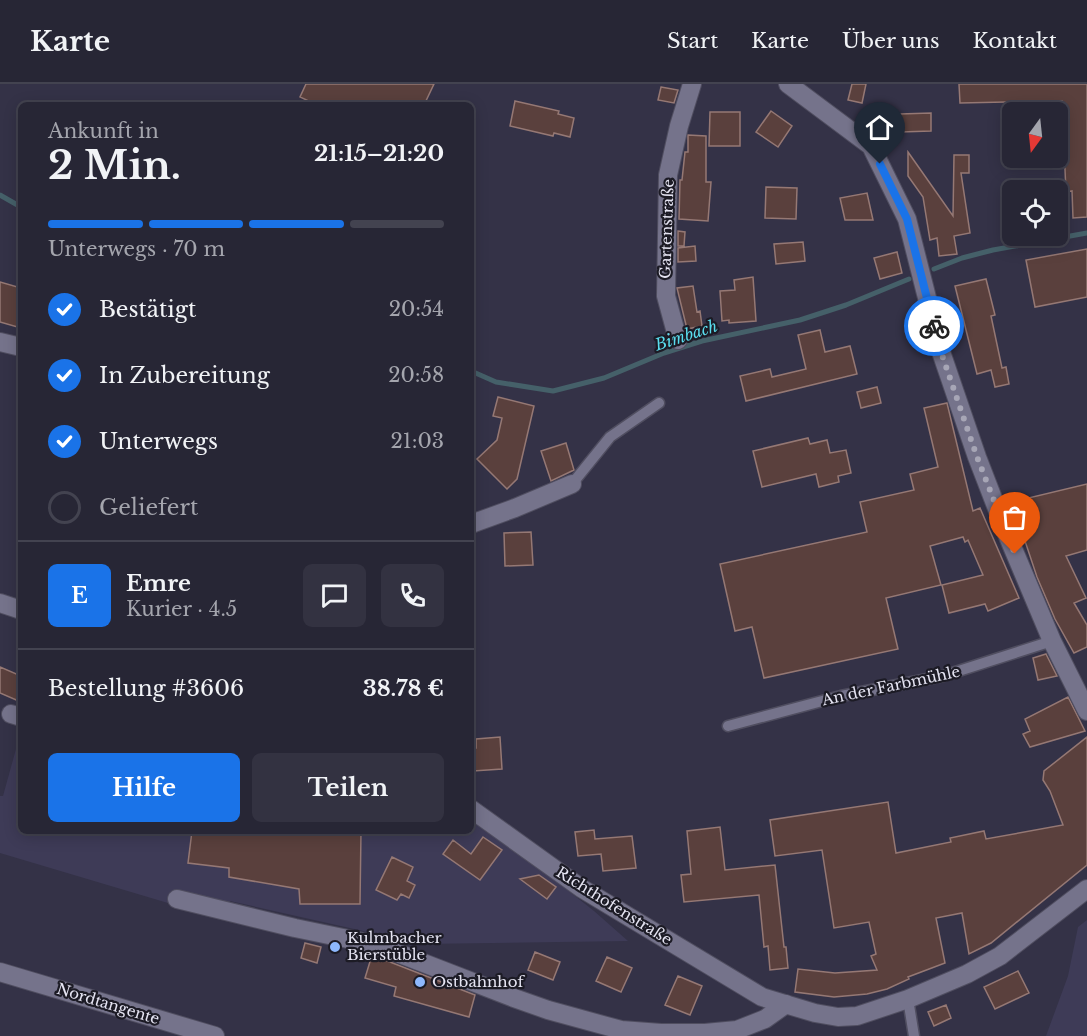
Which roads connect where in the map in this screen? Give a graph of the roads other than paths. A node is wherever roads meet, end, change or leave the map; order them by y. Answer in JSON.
{"nodes":[{"id":1,"x":692,"y":84,"type":"edge"},
{"id":2,"x":788,"y":84,"type":"edge"},
{"id":3,"x":678,"y":340,"type":"dead end"},
{"id":4,"x":0,"y":342,"type":"edge"},
{"id":5,"x":18,"y":346,"type":"edge"},
{"id":6,"x":659,"y":404,"type":"dead end"},
{"id":7,"x":572,"y":484,"type":"joint"},
{"id":8,"x":474,"y":523,"type":"edge"},
{"id":9,"x":0,"y":603,"type":"edge"},
{"id":10,"x":18,"y":609,"type":"edge"},
{"id":11,"x":1052,"y":641,"type":"junction"},
{"id":12,"x":1087,"y":711,"type":"edge"},
{"id":13,"x":728,"y":726,"type":"dead end"},
{"id":14,"x":474,"y":811,"type":"edge"},
{"id":15,"x":1087,"y":889,"type":"edge"},
{"id":16,"x":177,"y":899,"type":"dead end"},
{"id":17,"x":0,"y":972,"type":"edge"},
{"id":18,"x":908,"y":999,"type":"junction"},
{"id":19,"x":786,"y":1004,"type":"junction"},
{"id":20,"x":215,"y":1036,"type":"edge"},
{"id":21,"x":914,"y":1036,"type":"edge"}],
"edges":[{"from":1,"to":3,"type":"street","name":"Gartenstraße"},
{"from":2,"to":11,"type":"street"},
{"from":4,"to":5,"type":"street"},
{"from":6,"to":7,"type":"lane"},
{"from":7,"to":8,"type":"street"},
{"from":9,"to":10,"type":"street"},
{"from":11,"to":12,"type":"street"},
{"from":11,"to":13,"type":"lane","name":"An der Farbmühle"},
{"from":14,"to":19,"type":"street","name":"Richthofenstraße"},
{"from":15,"to":18,"type":"street","name":"Richthofenstraße"},
{"from":16,"to":19,"type":"street"},
{"from":17,"to":20,"type":"street","name":"Nordtangente"},
{"from":18,"to":19,"type":"street","name":"Richthofenstraße"},
{"from":18,"to":21,"type":"lane"}]}
